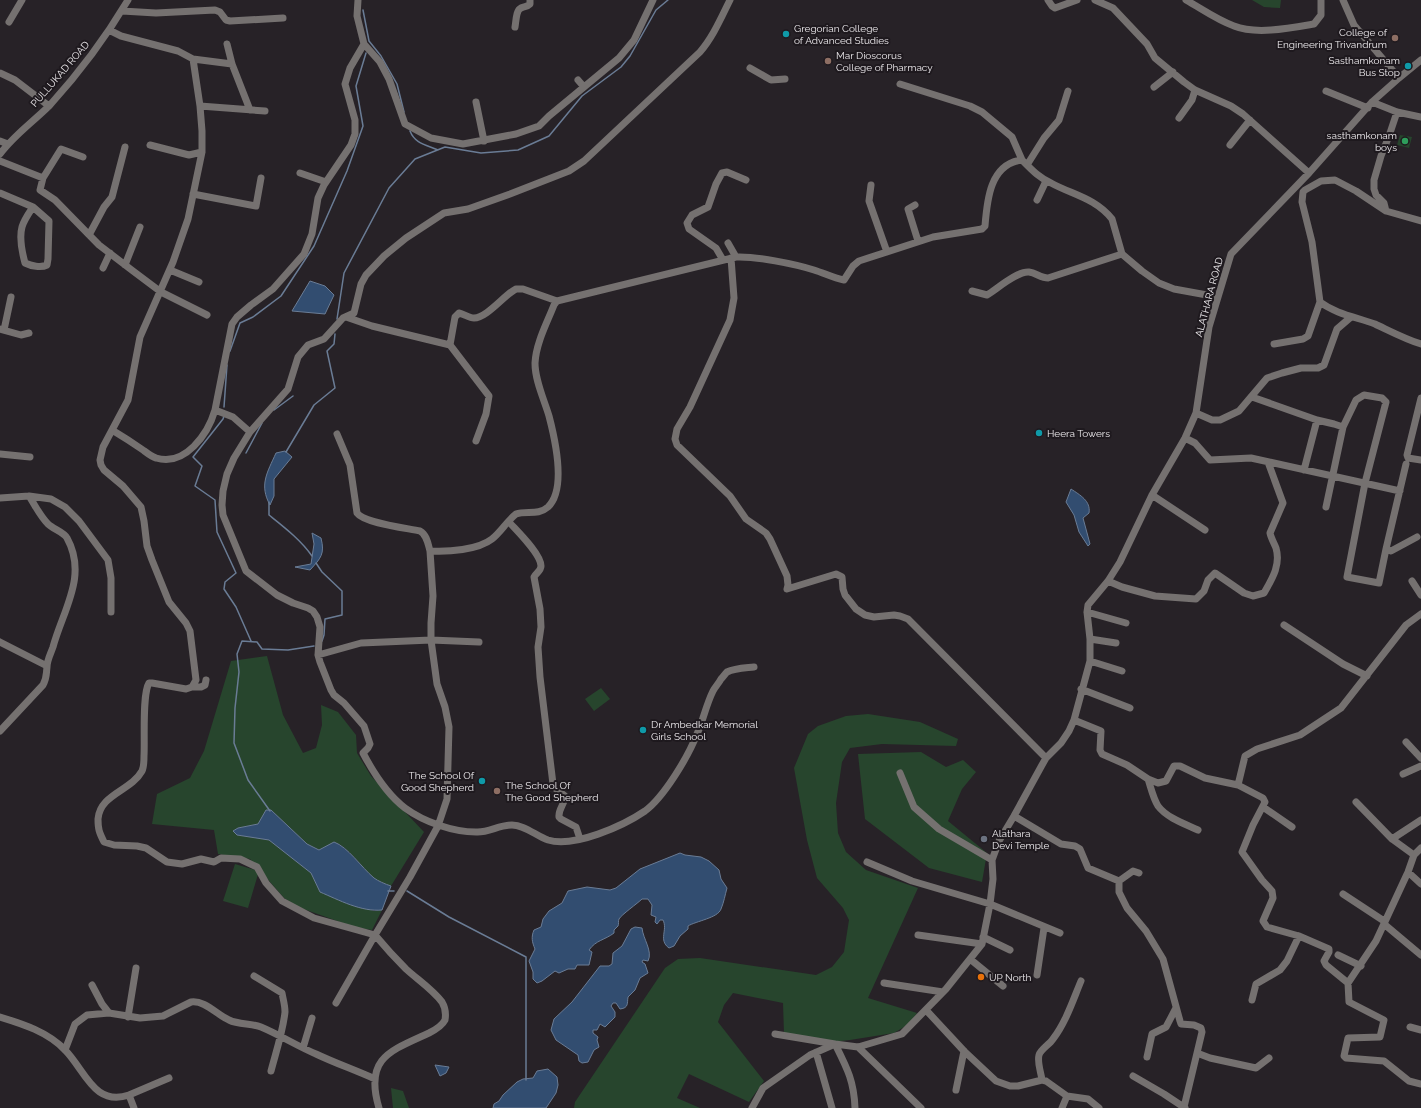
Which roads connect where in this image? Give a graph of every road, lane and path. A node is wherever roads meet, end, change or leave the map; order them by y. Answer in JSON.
{"nodes":[{"id":1,"x":22,"y":0,"type":"edge"},
{"id":2,"x":128,"y":0,"type":"edge"},
{"id":3,"x":358,"y":0,"type":"edge"},
{"id":4,"x":530,"y":0,"type":"edge"},
{"id":5,"x":653,"y":0,"type":"edge"},
{"id":6,"x":730,"y":0,"type":"edge"},
{"id":7,"x":1048,"y":0,"type":"edge"},
{"id":8,"x":1077,"y":0,"type":"edge"},
{"id":9,"x":1095,"y":0,"type":"edge"},
{"id":10,"x":1186,"y":0,"type":"edge"},
{"id":11,"x":1321,"y":0,"type":"edge"},
{"id":12,"x":1343,"y":0,"type":"edge"},
{"id":13,"x":122,"y":11,"type":"junction"},
{"id":14,"x":283,"y":18,"type":"dead end"},
{"id":15,"x":9,"y":22,"type":"dead end"},
{"id":16,"x":515,"y":27,"type":"dead end"},
{"id":17,"x":109,"y":30,"type":"junction"},
{"id":18,"x":227,"y":44,"type":"dead end"},
{"id":19,"x":364,"y":44,"type":"junction"},
{"id":20,"x":193,"y":59,"type":"junction"},
{"id":21,"x":1421,"y":60,"type":"edge"},
{"id":22,"x":232,"y":64,"type":"junction"},
{"id":23,"x":750,"y":68,"type":"dead end"},
{"id":24,"x":1173,"y":72,"type":"junction"},
{"id":25,"x":0,"y":73,"type":"edge"},
{"id":26,"x":785,"y":78,"type":"dead end"},
{"id":27,"x":1399,"y":78,"type":"junction"},
{"id":28,"x":578,"y":80,"type":"dead end"},
{"id":29,"x":900,"y":84,"type":"dead end"},
{"id":30,"x":584,"y":87,"type":"junction"},
{"id":31,"x":1154,"y":87,"type":"dead end"},
{"id":32,"x":1195,"y":90,"type":"junction"},
{"id":33,"x":1068,"y":91,"type":"dead end"},
{"id":34,"x":1326,"y":91,"type":"dead end"},
{"id":35,"x":476,"y":102,"type":"dead end"},
{"id":36,"x":1370,"y":105,"type":"junction"},
{"id":37,"x":49,"y":106,"type":"junction"},
{"id":38,"x":200,"y":106,"type":"junction"},
{"id":39,"x":250,"y":110,"type":"junction"},
{"id":40,"x":265,"y":112,"type":"dead end"},
{"id":41,"x":1397,"y":112,"type":"junction"},
{"id":42,"x":1421,"y":117,"type":"edge"},
{"id":43,"x":1180,"y":118,"type":"dead end"},
{"id":44,"x":1250,"y":120,"type":"junction"},
{"id":45,"x":0,"y":141,"type":"edge"},
{"id":46,"x":484,"y":141,"type":"junction"},
{"id":47,"x":8,"y":144,"type":"junction"},
{"id":48,"x":150,"y":145,"type":"dead end"},
{"id":49,"x":1230,"y":145,"type":"dead end"},
{"id":50,"x":125,"y":147,"type":"dead end"},
{"id":51,"x":202,"y":152,"type":"junction"},
{"id":52,"x":0,"y":154,"type":"edge"},
{"id":53,"x":84,"y":157,"type":"dead end"},
{"id":54,"x":0,"y":161,"type":"edge"},
{"id":55,"x":1025,"y":162,"type":"junction"},
{"id":56,"x":300,"y":173,"type":"dead end"},
{"id":57,"x":1309,"y":173,"type":"junction"},
{"id":58,"x":43,"y":178,"type":"junction"},
{"id":59,"x":261,"y":178,"type":"dead end"},
{"id":60,"x":746,"y":180,"type":"dead end"},
{"id":61,"x":1046,"y":181,"type":"junction"},
{"id":62,"x":326,"y":182,"type":"junction"},
{"id":63,"x":871,"y":185,"type":"dead end"},
{"id":64,"x":0,"y":193,"type":"edge"},
{"id":65,"x":193,"y":194,"type":"junction"},
{"id":66,"x":1037,"y":200,"type":"dead end"},
{"id":67,"x":915,"y":205,"type":"dead end"},
{"id":68,"x":33,"y":207,"type":"junction"},
{"id":69,"x":1386,"y":211,"type":"junction"},
{"id":70,"x":1421,"y":221,"type":"edge"},
{"id":71,"x":140,"y":227,"type":"dead end"},
{"id":72,"x":89,"y":235,"type":"junction"},
{"id":73,"x":918,"y":241,"type":"junction"},
{"id":74,"x":728,"y":243,"type":"dead end"},
{"id":75,"x":887,"y":252,"type":"junction"},
{"id":76,"x":110,"y":253,"type":"junction"},
{"id":77,"x":1122,"y":254,"type":"junction"},
{"id":78,"x":734,"y":258,"type":"junction"},
{"id":79,"x":723,"y":260,"type":"junction"},
{"id":80,"x":126,"y":265,"type":"junction"},
{"id":81,"x":103,"y":268,"type":"dead end"},
{"id":82,"x":170,"y":270,"type":"junction"},
{"id":83,"x":199,"y":282,"type":"dead end"},
{"id":84,"x":972,"y":291,"type":"dead end"},
{"id":85,"x":161,"y":292,"type":"junction"},
{"id":86,"x":10,"y":297,"type":"dead end"},
{"id":87,"x":1218,"y":297,"type":"junction"},
{"id":88,"x":557,"y":301,"type":"junction"},
{"id":89,"x":1320,"y":302,"type":"junction"},
{"id":90,"x":207,"y":315,"type":"dead end"},
{"id":91,"x":346,"y":317,"type":"junction"},
{"id":92,"x":1351,"y":317,"type":"junction"},
{"id":93,"x":2,"y":330,"type":"edge"},
{"id":94,"x":28,"y":333,"type":"dead end"},
{"id":95,"x":1274,"y":344,"type":"dead end"},
{"id":96,"x":1421,"y":344,"type":"edge"},
{"id":97,"x":450,"y":345,"type":"junction"},
{"id":98,"x":1252,"y":397,"type":"junction"},
{"id":99,"x":1421,"y":398,"type":"edge"},
{"id":100,"x":215,"y":410,"type":"junction"},
{"id":101,"x":1196,"y":413,"type":"junction"},
{"id":102,"x":1317,"y":420,"type":"junction"},
{"id":103,"x":1343,"y":427,"type":"junction"},
{"id":104,"x":112,"y":430,"type":"junction"},
{"id":105,"x":250,"y":432,"type":"junction"},
{"id":106,"x":337,"y":434,"type":"dead end"},
{"id":107,"x":1185,"y":438,"type":"junction"},
{"id":108,"x":476,"y":441,"type":"dead end"},
{"id":109,"x":0,"y":454,"type":"edge"},
{"id":110,"x":30,"y":457,"type":"dead end"},
{"id":111,"x":1421,"y":460,"type":"edge"},
{"id":112,"x":1268,"y":462,"type":"junction"},
{"id":113,"x":1406,"y":464,"type":"dead end"},
{"id":114,"x":1304,"y":470,"type":"junction"},
{"id":115,"x":1332,"y":476,"type":"junction"},
{"id":116,"x":1365,"y":483,"type":"junction"},
{"id":117,"x":1400,"y":491,"type":"junction"},
{"id":118,"x":1152,"y":495,"type":"junction"},
{"id":119,"x":29,"y":496,"type":"junction"},
{"id":120,"x":0,"y":498,"type":"edge"},
{"id":121,"x":1326,"y":507,"type":"dead end"},
{"id":122,"x":509,"y":522,"type":"junction"},
{"id":123,"x":1205,"y":530,"type":"dead end"},
{"id":124,"x":1417,"y":537,"type":"dead end"},
{"id":125,"x":1386,"y":549,"type":"junction"},
{"id":126,"x":430,"y":551,"type":"junction"},
{"id":127,"x":1108,"y":581,"type":"junction"},
{"id":128,"x":1412,"y":581,"type":"dead end"},
{"id":129,"x":1421,"y":595,"type":"edge"},
{"id":130,"x":110,"y":612,"type":"dead end"},
{"id":131,"x":1087,"y":612,"type":"junction"},
{"id":132,"x":1421,"y":614,"type":"edge"},
{"id":133,"x":1126,"y":623,"type":"dead end"},
{"id":134,"x":1284,"y":625,"type":"dead end"},
{"id":135,"x":431,"y":640,"type":"junction"},
{"id":136,"x":1090,"y":640,"type":"junction"},
{"id":137,"x":0,"y":642,"type":"edge"},
{"id":138,"x":478,"y":642,"type":"dead end"},
{"id":139,"x":1116,"y":643,"type":"dead end"},
{"id":140,"x":318,"y":655,"type":"junction"},
{"id":141,"x":1090,"y":661,"type":"junction"},
{"id":142,"x":47,"y":666,"type":"junction"},
{"id":143,"x":754,"y":667,"type":"dead end"},
{"id":144,"x":1122,"y":671,"type":"dead end"},
{"id":145,"x":1367,"y":676,"type":"junction"},
{"id":146,"x":206,"y":680,"type":"dead end"},
{"id":147,"x":192,"y":687,"type":"junction"},
{"id":148,"x":1081,"y":689,"type":"junction"},
{"id":149,"x":1130,"y":708,"type":"dead end"},
{"id":150,"x":1074,"y":720,"type":"junction"},
{"id":151,"x":0,"y":731,"type":"edge"},
{"id":152,"x":1406,"y":742,"type":"dead end"},
{"id":153,"x":1046,"y":758,"type":"junction"},
{"id":154,"x":1421,"y":758,"type":"edge"},
{"id":155,"x":1421,"y":766,"type":"edge"},
{"id":156,"x":900,"y":773,"type":"dead end"},
{"id":157,"x":1402,"y":774,"type":"dead end"},
{"id":158,"x":1148,"y":779,"type":"junction"},
{"id":159,"x":1238,"y":785,"type":"junction"},
{"id":160,"x":1356,"y":802,"type":"dead end"},
{"id":161,"x":1263,"y":807,"type":"junction"},
{"id":162,"x":1014,"y":816,"type":"junction"},
{"id":163,"x":1421,"y":820,"type":"edge"},
{"id":164,"x":438,"y":826,"type":"junction"},
{"id":165,"x":1292,"y":827,"type":"dead end"},
{"id":166,"x":1198,"y":830,"type":"dead end"},
{"id":167,"x":580,"y":839,"type":"junction"},
{"id":168,"x":1392,"y":839,"type":"junction"},
{"id":169,"x":1421,"y":848,"type":"edge"},
{"id":170,"x":1414,"y":855,"type":"junction"},
{"id":171,"x":992,"y":860,"type":"junction"},
{"id":172,"x":866,"y":862,"type":"dead end"},
{"id":173,"x":1408,"y":872,"type":"junction"},
{"id":174,"x":1140,"y":873,"type":"dead end"},
{"id":175,"x":1120,"y":881,"type":"junction"},
{"id":176,"x":1421,"y":884,"type":"edge"},
{"id":177,"x":1343,"y":894,"type":"dead end"},
{"id":178,"x":990,"y":904,"type":"junction"},
{"id":179,"x":1384,"y":923,"type":"junction"},
{"id":180,"x":1044,"y":928,"type":"junction"},
{"id":181,"x":1060,"y":933,"type":"dead end"},
{"id":182,"x":918,"y":934,"type":"dead end"},
{"id":183,"x":375,"y":935,"type":"junction"},
{"id":184,"x":1299,"y":936,"type":"junction"},
{"id":185,"x":982,"y":941,"type":"junction"},
{"id":186,"x":1010,"y":950,"type":"dead end"},
{"id":187,"x":1338,"y":955,"type":"dead end"},
{"id":188,"x":1421,"y":955,"type":"edge"},
{"id":189,"x":970,"y":959,"type":"junction"},
{"id":190,"x":1361,"y":966,"type":"junction"},
{"id":191,"x":136,"y":968,"type":"dead end"},
{"id":192,"x":1037,"y":975,"type":"dead end"},
{"id":193,"x":254,"y":976,"type":"dead end"},
{"id":194,"x":1081,"y":981,"type":"dead end"},
{"id":195,"x":884,"y":982,"type":"dead end"},
{"id":196,"x":1348,"y":984,"type":"junction"},
{"id":197,"x":92,"y":985,"type":"dead end"},
{"id":198,"x":1003,"y":986,"type":"dead end"},
{"id":199,"x":943,"y":992,"type":"junction"},
{"id":200,"x":1252,"y":1000,"type":"dead end"},
{"id":201,"x":336,"y":1003,"type":"dead end"},
{"id":202,"x":1176,"y":1008,"type":"junction"},
{"id":203,"x":926,"y":1010,"type":"junction"},
{"id":204,"x":109,"y":1013,"type":"junction"},
{"id":205,"x":0,"y":1017,"type":"edge"},
{"id":206,"x":128,"y":1017,"type":"junction"},
{"id":207,"x":312,"y":1018,"type":"dead end"},
{"id":208,"x":1410,"y":1027,"type":"dead end"},
{"id":209,"x":1421,"y":1030,"type":"edge"},
{"id":210,"x":775,"y":1034,"type":"dead end"},
{"id":211,"x":280,"y":1036,"type":"junction"},
{"id":212,"x":835,"y":1044,"type":"junction"},
{"id":213,"x":858,"y":1047,"type":"junction"},
{"id":214,"x":303,"y":1048,"type":"junction"},
{"id":215,"x":65,"y":1050,"type":"junction"},
{"id":216,"x":816,"y":1052,"type":"junction"},
{"id":217,"x":964,"y":1052,"type":"junction"},
{"id":218,"x":1197,"y":1053,"type":"junction"},
{"id":219,"x":1147,"y":1058,"type":"dead end"},
{"id":220,"x":1269,"y":1058,"type":"dead end"},
{"id":221,"x":271,"y":1071,"type":"dead end"},
{"id":222,"x":1133,"y":1076,"type":"dead end"},
{"id":223,"x":169,"y":1078,"type":"dead end"},
{"id":224,"x":375,"y":1079,"type":"junction"},
{"id":225,"x":1042,"y":1080,"type":"junction"},
{"id":226,"x":1421,"y":1084,"type":"edge"},
{"id":227,"x":956,"y":1090,"type":"dead end"},
{"id":228,"x":129,"y":1095,"type":"junction"},
{"id":229,"x":1067,"y":1096,"type":"junction"},
{"id":230,"x":134,"y":1108,"type":"edge"},
{"id":231,"x":379,"y":1108,"type":"edge"},
{"id":232,"x":752,"y":1108,"type":"edge"},
{"id":233,"x":832,"y":1108,"type":"edge"},
{"id":234,"x":855,"y":1108,"type":"edge"},
{"id":235,"x":921,"y":1108,"type":"edge"},
{"id":236,"x":1062,"y":1108,"type":"edge"},
{"id":237,"x":1099,"y":1108,"type":"edge"},
{"id":238,"x":1184,"y":1108,"type":"edge"}],
"edges":[{"from":1,"to":15,"type":"street"},
{"from":2,"to":13,"type":"street","name":"PULLUKAD ROAD"},
{"from":3,"to":19,"type":"street"},
{"from":4,"to":16,"type":"street"},
{"from":5,"to":30,"type":"street"},
{"from":6,"to":91,"type":"street"},
{"from":7,"to":8,"type":"street"},
{"from":9,"to":24,"type":"street"},
{"from":10,"to":11,"type":"street"},
{"from":12,"to":27,"type":"street"},
{"from":13,"to":14,"type":"street"},
{"from":13,"to":17,"type":"street","name":"PULLUKAD ROAD"},
{"from":17,"to":20,"type":"street"},
{"from":17,"to":37,"type":"street","name":"PULLUKAD ROAD"},
{"from":18,"to":22,"type":"street"},
{"from":19,"to":46,"type":"street"},
{"from":19,"to":62,"type":"street"},
{"from":20,"to":22,"type":"street"},
{"from":20,"to":38,"type":"street"},
{"from":21,"to":27,"type":"street","name":"ALATHARA ROAD"},
{"from":22,"to":39,"type":"street"},
{"from":23,"to":26,"type":"street"},
{"from":24,"to":31,"type":"street"},
{"from":24,"to":32,"type":"street"},
{"from":25,"to":37,"type":"street"},
{"from":27,"to":36,"type":"street","name":"ALATHARA ROAD"},
{"from":28,"to":30,"type":"street"},
{"from":29,"to":55,"type":"street"},
{"from":30,"to":46,"type":"street"},
{"from":32,"to":43,"type":"street"},
{"from":32,"to":44,"type":"street"},
{"from":33,"to":55,"type":"street"},
{"from":34,"to":36,"type":"street"},
{"from":35,"to":46,"type":"street"},
{"from":36,"to":41,"type":"street"},
{"from":36,"to":57,"type":"street","name":"ALATHARA ROAD"},
{"from":37,"to":47,"type":"street","name":"PULLUKAD ROAD"},
{"from":38,"to":39,"type":"street"},
{"from":38,"to":51,"type":"street"},
{"from":39,"to":40,"type":"street"},
{"from":41,"to":42,"type":"street"},
{"from":41,"to":69,"type":"street"},
{"from":44,"to":49,"type":"street"},
{"from":44,"to":57,"type":"street"},
{"from":45,"to":47,"type":"street"},
{"from":47,"to":52,"type":"street","name":"PULLUKAD ROAD"},
{"from":48,"to":51,"type":"street"},
{"from":50,"to":72,"type":"street"},
{"from":51,"to":65,"type":"street"},
{"from":53,"to":58,"type":"street"},
{"from":54,"to":58,"type":"street"},
{"from":55,"to":61,"type":"street"},
{"from":55,"to":73,"type":"street"},
{"from":56,"to":62,"type":"street"},
{"from":57,"to":87,"type":"street","name":"ALATHARA ROAD"},
{"from":58,"to":72,"type":"street"},
{"from":59,"to":65,"type":"street"},
{"from":60,"to":79,"type":"street"},
{"from":61,"to":66,"type":"street"},
{"from":61,"to":77,"type":"street"},
{"from":62,"to":100,"type":"street"},
{"from":63,"to":75,"type":"street"},
{"from":64,"to":68,"type":"street"},
{"from":65,"to":82,"type":"street"},
{"from":67,"to":73,"type":"street"},
{"from":68,"to":68,"type":"street"},
{"from":69,"to":70,"type":"street"},
{"from":69,"to":89,"type":"street"},
{"from":71,"to":80,"type":"street"},
{"from":72,"to":76,"type":"street"},
{"from":73,"to":75,"type":"street"},
{"from":74,"to":78,"type":"street"},
{"from":75,"to":78,"type":"street"},
{"from":76,"to":80,"type":"street"},
{"from":76,"to":81,"type":"street"},
{"from":77,"to":84,"type":"street"},
{"from":77,"to":87,"type":"street"},
{"from":78,"to":79,"type":"street"},
{"from":78,"to":153,"type":"street"},
{"from":79,"to":88,"type":"street"},
{"from":80,"to":85,"type":"street"},
{"from":82,"to":83,"type":"street"},
{"from":82,"to":85,"type":"street"},
{"from":85,"to":90,"type":"street"},
{"from":85,"to":104,"type":"street"},
{"from":86,"to":93,"type":"street"},
{"from":87,"to":101,"type":"street","name":"ALATHARA ROAD"},
{"from":88,"to":97,"type":"street"},
{"from":88,"to":122,"type":"street"},
{"from":89,"to":92,"type":"street"},
{"from":89,"to":95,"type":"street"},
{"from":91,"to":97,"type":"street"},
{"from":91,"to":105,"type":"street"},
{"from":92,"to":96,"type":"street"},
{"from":92,"to":98,"type":"street"},
{"from":93,"to":94,"type":"street"},
{"from":97,"to":108,"type":"street"},
{"from":98,"to":101,"type":"street"},
{"from":98,"to":102,"type":"street"},
{"from":99,"to":111,"type":"street"},
{"from":100,"to":104,"type":"street"},
{"from":100,"to":105,"type":"street"},
{"from":101,"to":107,"type":"street","name":"ALATHARA ROAD"},
{"from":102,"to":103,"type":"street"},
{"from":102,"to":114,"type":"street"},
{"from":103,"to":115,"type":"street"},
{"from":103,"to":116,"type":"street"},
{"from":104,"to":147,"type":"street"},
{"from":105,"to":140,"type":"street"},
{"from":106,"to":126,"type":"street"},
{"from":107,"to":112,"type":"street"},
{"from":107,"to":118,"type":"street","name":"ALATHARA ROAD"},
{"from":109,"to":110,"type":"street"},
{"from":112,"to":114,"type":"street"},
{"from":112,"to":127,"type":"street"},
{"from":113,"to":117,"type":"street"},
{"from":114,"to":115,"type":"street"},
{"from":115,"to":116,"type":"street"},
{"from":115,"to":121,"type":"street"},
{"from":116,"to":117,"type":"street"},
{"from":116,"to":125,"type":"street"},
{"from":117,"to":125,"type":"street"},
{"from":118,"to":123,"type":"street"},
{"from":118,"to":127,"type":"street","name":"ALATHARA ROAD"},
{"from":119,"to":120,"type":"street"},
{"from":119,"to":130,"type":"street"},
{"from":119,"to":142,"type":"street"},
{"from":122,"to":126,"type":"street"},
{"from":122,"to":167,"type":"street"},
{"from":124,"to":125,"type":"street"},
{"from":126,"to":135,"type":"street"},
{"from":127,"to":131,"type":"street","name":"ALATHARA ROAD"},
{"from":128,"to":129,"type":"street"},
{"from":131,"to":133,"type":"street"},
{"from":131,"to":136,"type":"street"},
{"from":132,"to":145,"type":"street"},
{"from":134,"to":145,"type":"street"},
{"from":135,"to":138,"type":"street"},
{"from":135,"to":140,"type":"street"},
{"from":135,"to":164,"type":"street"},
{"from":136,"to":139,"type":"street"},
{"from":136,"to":141,"type":"street"},
{"from":137,"to":142,"type":"street"},
{"from":140,"to":164,"type":"street"},
{"from":141,"to":144,"type":"street"},
{"from":141,"to":148,"type":"street"},
{"from":142,"to":151,"type":"street"},
{"from":143,"to":167,"type":"street"},
{"from":145,"to":159,"type":"street"},
{"from":146,"to":147,"type":"street"},
{"from":147,"to":183,"type":"street"},
{"from":148,"to":149,"type":"street"},
{"from":148,"to":150,"type":"street"},
{"from":150,"to":153,"type":"street"},
{"from":150,"to":158,"type":"street"},
{"from":152,"to":154,"type":"street"},
{"from":153,"to":162,"type":"street"},
{"from":155,"to":157,"type":"street"},
{"from":156,"to":171,"type":"street"},
{"from":158,"to":159,"type":"street"},
{"from":158,"to":166,"type":"street"},
{"from":159,"to":161,"type":"street"},
{"from":160,"to":168,"type":"street"},
{"from":161,"to":165,"type":"street"},
{"from":161,"to":184,"type":"street"},
{"from":162,"to":171,"type":"street"},
{"from":162,"to":175,"type":"street"},
{"from":163,"to":168,"type":"street"},
{"from":164,"to":167,"type":"street"},
{"from":164,"to":183,"type":"street"},
{"from":168,"to":170,"type":"street"},
{"from":169,"to":170,"type":"street"},
{"from":170,"to":173,"type":"street"},
{"from":171,"to":178,"type":"street"},
{"from":172,"to":178,"type":"street"},
{"from":173,"to":176,"type":"street"},
{"from":173,"to":179,"type":"street"},
{"from":174,"to":175,"type":"street"},
{"from":175,"to":202,"type":"street"},
{"from":177,"to":179,"type":"street"},
{"from":178,"to":180,"type":"street"},
{"from":178,"to":185,"type":"street"},
{"from":179,"to":188,"type":"street"},
{"from":179,"to":190,"type":"street"},
{"from":180,"to":181,"type":"street"},
{"from":180,"to":192,"type":"street"},
{"from":182,"to":185,"type":"street"},
{"from":183,"to":201,"type":"street"},
{"from":183,"to":224,"type":"street"},
{"from":184,"to":196,"type":"street"},
{"from":184,"to":200,"type":"street"},
{"from":185,"to":186,"type":"street"},
{"from":185,"to":189,"type":"street"},
{"from":187,"to":190,"type":"street"},
{"from":189,"to":198,"type":"street"},
{"from":189,"to":199,"type":"street"},
{"from":190,"to":196,"type":"street"},
{"from":191,"to":206,"type":"street"},
{"from":193,"to":211,"type":"street"},
{"from":194,"to":225,"type":"street"},
{"from":195,"to":199,"type":"street"},
{"from":196,"to":226,"type":"street"},
{"from":197,"to":204,"type":"street"},
{"from":199,"to":203,"type":"street"},
{"from":202,"to":218,"type":"street"},
{"from":202,"to":219,"type":"street"},
{"from":203,"to":213,"type":"street"},
{"from":203,"to":217,"type":"street"},
{"from":204,"to":206,"type":"street"},
{"from":204,"to":215,"type":"street"},
{"from":205,"to":215,"type":"street"},
{"from":206,"to":211,"type":"street"},
{"from":207,"to":214,"type":"street"},
{"from":208,"to":209,"type":"street"},
{"from":210,"to":212,"type":"street"},
{"from":211,"to":214,"type":"street"},
{"from":211,"to":221,"type":"street"},
{"from":212,"to":213,"type":"street"},
{"from":212,"to":216,"type":"street"},
{"from":212,"to":234,"type":"street"},
{"from":213,"to":235,"type":"street"},
{"from":214,"to":224,"type":"street"},
{"from":215,"to":228,"type":"street"},
{"from":216,"to":232,"type":"street"},
{"from":216,"to":233,"type":"street"},
{"from":217,"to":225,"type":"street"},
{"from":217,"to":227,"type":"street"},
{"from":218,"to":220,"type":"street"},
{"from":218,"to":238,"type":"street"},
{"from":222,"to":238,"type":"street"},
{"from":223,"to":228,"type":"street"},
{"from":224,"to":231,"type":"street"},
{"from":225,"to":229,"type":"street"},
{"from":228,"to":230,"type":"street"},
{"from":229,"to":236,"type":"street"},
{"from":229,"to":237,"type":"street"}]}
